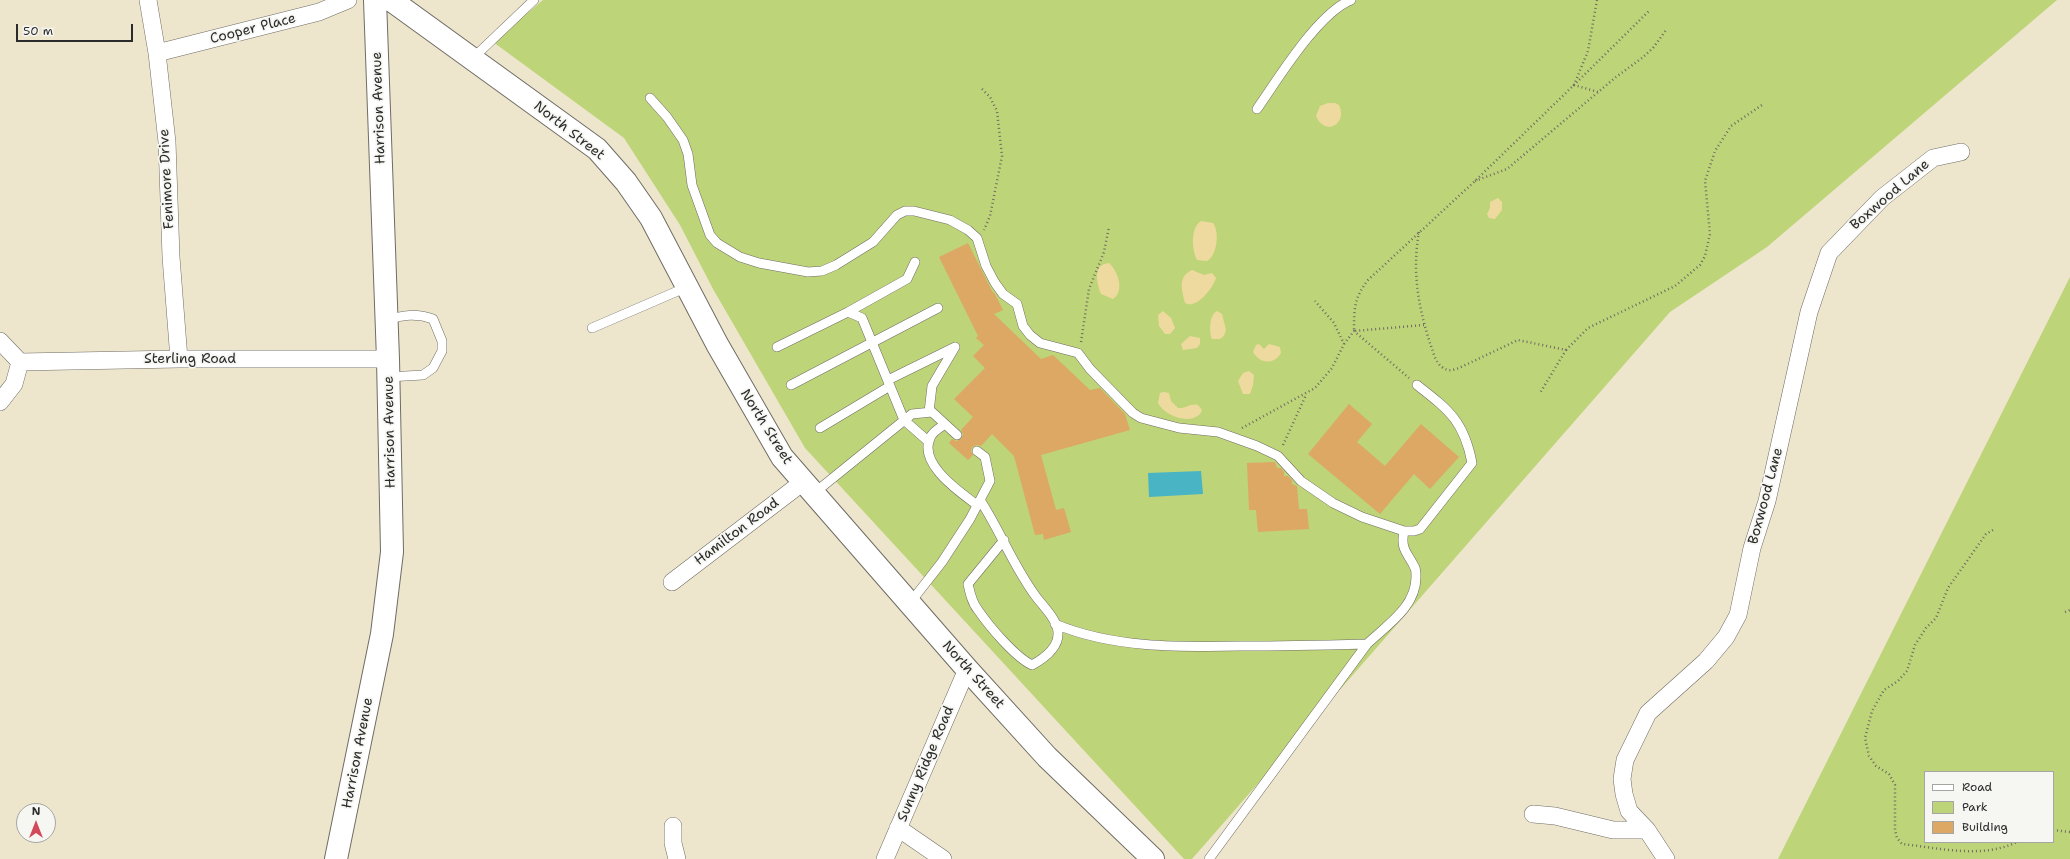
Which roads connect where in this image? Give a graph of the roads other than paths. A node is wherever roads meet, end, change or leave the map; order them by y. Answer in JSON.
{"nodes":[{"id":1,"x":148,"y":0,"type":"edge"},
{"id":2,"x":348,"y":0,"type":"edge"},
{"id":3,"x":375,"y":0,"type":"edge"},
{"id":4,"x":390,"y":0,"type":"edge"},
{"id":5,"x":534,"y":0,"type":"edge"},
{"id":6,"x":1352,"y":0,"type":"edge"},
{"id":7,"x":157,"y":53,"type":"junction"},
{"id":8,"x":472,"y":59,"type":"junction"},
{"id":9,"x":650,"y":98,"type":"dead end"},
{"id":10,"x":1257,"y":109,"type":"dead end"},
{"id":11,"x":1961,"y":152,"type":"dead end"},
{"id":12,"x":915,"y":262,"type":"dead end"},
{"id":13,"x":687,"y":287,"type":"junction"},
{"id":14,"x":938,"y":308,"type":"dead end"},
{"id":15,"x":848,"y":312,"type":"junction"},
{"id":16,"x":387,"y":320,"type":"junction"},
{"id":17,"x":592,"y":328,"type":"dead end"},
{"id":18,"x":0,"y":341,"type":"edge"},
{"id":19,"x":873,"y":343,"type":"junction"},
{"id":20,"x":776,"y":347,"type":"dead end"},
{"id":21,"x":179,"y":359,"type":"junction"},
{"id":22,"x":20,"y":362,"type":"junction"},
{"id":23,"x":388,"y":368,"type":"junction"},
{"id":24,"x":889,"y":383,"type":"junction"},
{"id":25,"x":791,"y":385,"type":"dead end"},
{"id":26,"x":1417,"y":385,"type":"road end"},
{"id":27,"x":0,"y":402,"type":"edge"},
{"id":28,"x":928,"y":412,"type":"junction"},
{"id":29,"x":904,"y":420,"type":"junction"},
{"id":30,"x":945,"y":424,"type":"junction"},
{"id":31,"x":820,"y":428,"type":"dead end"},
{"id":32,"x":957,"y":434,"type":"dead end"},
{"id":33,"x":928,"y":442,"type":"junction"},
{"id":34,"x":977,"y":451,"type":"dead end"},
{"id":35,"x":808,"y":488,"type":"junction"},
{"id":36,"x":979,"y":502,"type":"junction"},
{"id":37,"x":1404,"y":531,"type":"junction"},
{"id":38,"x":1004,"y":540,"type":"junction"},
{"id":39,"x":672,"y":582,"type":"dead end"},
{"id":40,"x":910,"y":603,"type":"junction"},
{"id":41,"x":1055,"y":624,"type":"junction"},
{"id":42,"x":1367,"y":644,"type":"junction"},
{"id":43,"x":967,"y":669,"type":"junction"},
{"id":44,"x":1533,"y":814,"type":"dead end"},
{"id":45,"x":673,"y":826,"type":"dead end"},
{"id":46,"x":898,"y":828,"type":"junction"},
{"id":47,"x":1647,"y":830,"type":"junction"},
{"id":48,"x":336,"y":859,"type":"edge"},
{"id":49,"x":677,"y":859,"type":"edge"},
{"id":50,"x":885,"y":859,"type":"edge"},
{"id":51,"x":943,"y":859,"type":"edge"},
{"id":52,"x":1153,"y":859,"type":"edge"},
{"id":53,"x":1209,"y":859,"type":"edge"},
{"id":54,"x":1666,"y":859,"type":"edge"}],
"edges":[{"from":1,"to":7,"type":"street","name":"Fenimore Drive"},
{"from":2,"to":7,"type":"street","name":"Cooper Place"},
{"from":3,"to":16,"type":"street","name":"Harrison Avenue"},
{"from":4,"to":8,"type":"street","name":"North Street"},
{"from":5,"to":8,"type":"lane"},
{"from":6,"to":10,"type":"lane"},
{"from":7,"to":21,"type":"street","name":"Fenimore Drive"},
{"from":8,"to":13,"type":"street","name":"North Street"},
{"from":9,"to":37,"type":"lane"},
{"from":11,"to":47,"type":"street","name":"Boxwood Lane"},
{"from":12,"to":15,"type":"lane"},
{"from":13,"to":17,"type":"lane"},
{"from":13,"to":35,"type":"street","name":"North Street"},
{"from":14,"to":19,"type":"lane"},
{"from":15,"to":19,"type":"lane"},
{"from":15,"to":20,"type":"lane"},
{"from":16,"to":23,"type":"street","name":"Harrison Avenue"},
{"from":16,"to":23,"type":"lane"},
{"from":18,"to":22,"type":"street"},
{"from":19,"to":24,"type":"lane"},
{"from":19,"to":25,"type":"lane"},
{"from":21,"to":22,"type":"street","name":"Sterling Road"},
{"from":21,"to":23,"type":"street","name":"Sterling Road"},
{"from":22,"to":27,"type":"street"},
{"from":23,"to":48,"type":"street","name":"Harrison Avenue"},
{"from":24,"to":28,"type":"lane"},
{"from":24,"to":29,"type":"lane"},
{"from":24,"to":31,"type":"lane"},
{"from":26,"to":37,"type":"lane"},
{"from":28,"to":29,"type":"lane"},
{"from":28,"to":30,"type":"lane"},
{"from":29,"to":33,"type":"lane"},
{"from":29,"to":35,"type":"lane"},
{"from":30,"to":32,"type":"lane"},
{"from":30,"to":33,"type":"lane"},
{"from":33,"to":36,"type":"lane"},
{"from":34,"to":36,"type":"lane"},
{"from":35,"to":39,"type":"street","name":"Hamilton Road"},
{"from":35,"to":40,"type":"street","name":"North Street"},
{"from":36,"to":38,"type":"lane"},
{"from":36,"to":40,"type":"lane"},
{"from":37,"to":42,"type":"lane"},
{"from":38,"to":41,"type":"lane"},
{"from":38,"to":41,"type":"lane"},
{"from":40,"to":43,"type":"street","name":"North Street"},
{"from":41,"to":42,"type":"lane"},
{"from":42,"to":53,"type":"lane"},
{"from":43,"to":46,"type":"street","name":"Sunny Ridge Road"},
{"from":43,"to":52,"type":"street","name":"North Street"},
{"from":44,"to":47,"type":"street"},
{"from":45,"to":49,"type":"street"},
{"from":46,"to":50,"type":"street","name":"Sunny Ridge Road"},
{"from":46,"to":51,"type":"street"},
{"from":47,"to":54,"type":"street","name":"Boxwood Lane"}]}
